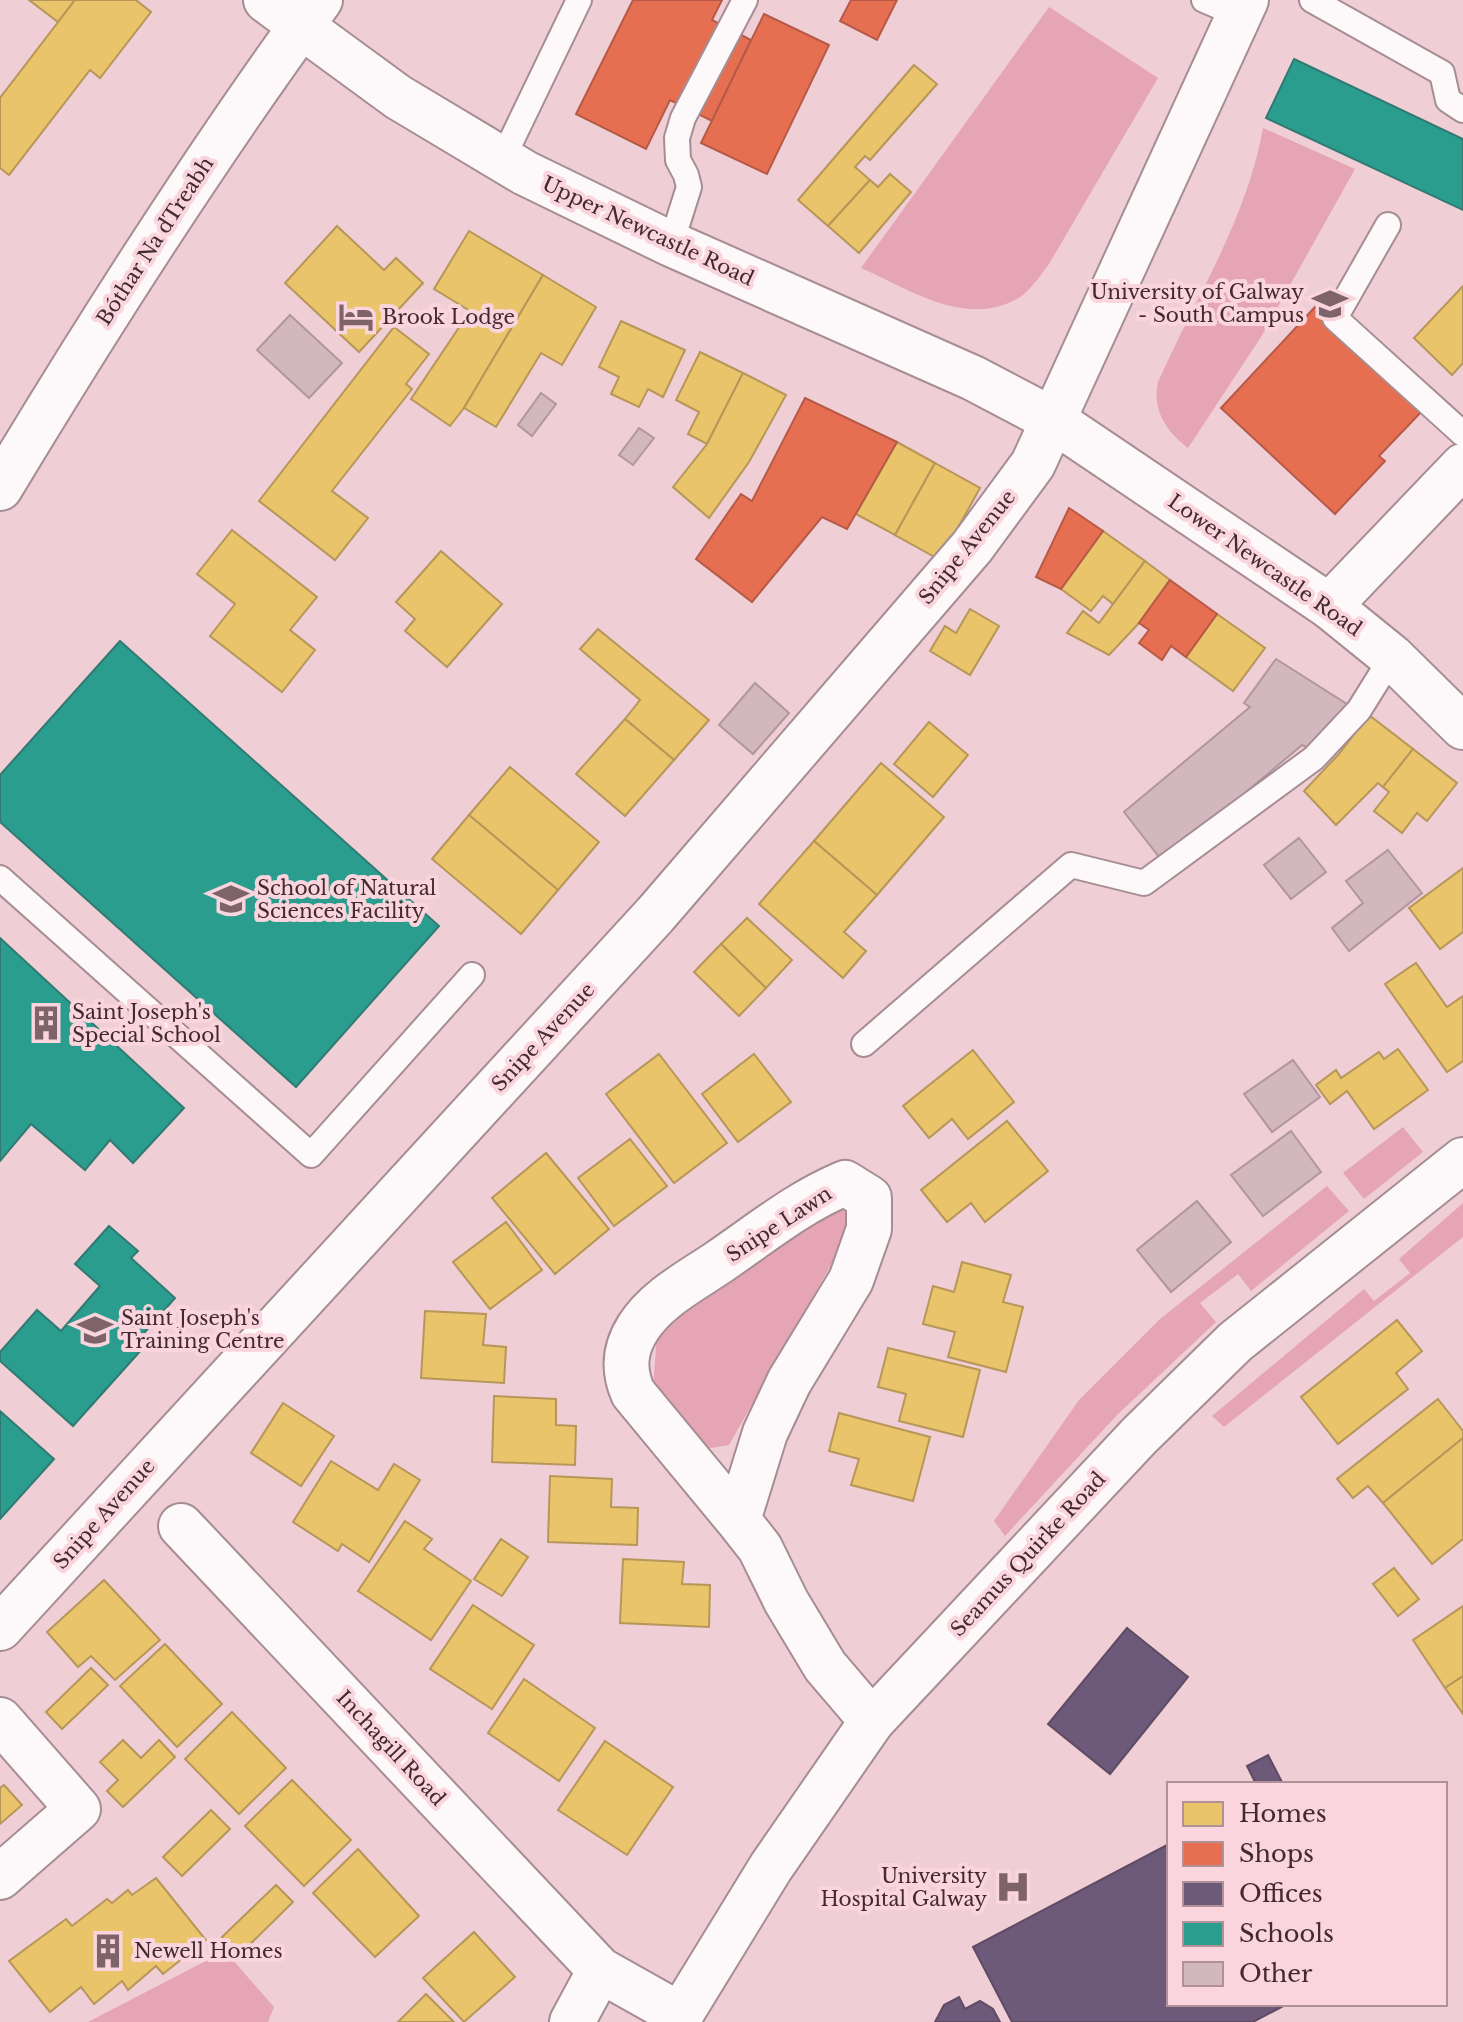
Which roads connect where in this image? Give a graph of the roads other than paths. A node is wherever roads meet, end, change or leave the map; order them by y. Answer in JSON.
{"nodes":[{"id":1,"x":266,"y":0,"type":"edge"},
{"id":2,"x":579,"y":0,"type":"edge"},
{"id":3,"x":745,"y":0,"type":"edge"},
{"id":4,"x":1312,"y":0,"type":"edge"},
{"id":5,"x":1230,"y":5,"type":"edge"},
{"id":6,"x":310,"y":13,"type":"edge"},
{"id":7,"x":1463,"y":110,"type":"edge"},
{"id":8,"x":502,"y":160,"type":"junction"},
{"id":9,"x":1388,"y":225,"type":"dead end"},
{"id":10,"x":671,"y":244,"type":"junction"},
{"id":11,"x":1053,"y":420,"type":"junction"},
{"id":12,"x":1463,"y":434,"type":"edge"},
{"id":13,"x":1463,"y":466,"type":"edge"},
{"id":14,"x":0,"y":488,"type":"edge"},
{"id":15,"x":1329,"y":606,"type":"junction"},
{"id":16,"x":1392,"y":657,"type":"junction"},
{"id":17,"x":1463,"y":727,"type":"edge"},
{"id":18,"x":0,"y":878,"type":"edge"},
{"id":19,"x":472,"y":975,"type":"dead end"},
{"id":20,"x":864,"y":1044,"type":"dead end"},
{"id":21,"x":1463,"y":1160,"type":"edge"},
{"id":22,"x":738,"y":1520,"type":"junction"},
{"id":23,"x":181,"y":1526,"type":"dead end"},
{"id":24,"x":0,"y":1628,"type":"edge"},
{"id":25,"x":0,"y":1720,"type":"edge"},
{"id":26,"x":872,"y":1721,"type":"junction"},
{"id":27,"x":0,"y":1877,"type":"edge"},
{"id":28,"x":600,"y":1970,"type":"junction"},
{"id":29,"x":678,"y":2019,"type":"edge"},
{"id":30,"x":572,"y":2022,"type":"edge"}],
"edges":[{"from":1,"to":6,"type":"main road","name":"Upper Newcastle Road"},
{"from":2,"to":8,"type":"lane"},
{"from":3,"to":10,"type":"lane"},
{"from":4,"to":7,"type":"lane"},
{"from":5,"to":11,"type":"main road","name":"Snipe Avenue"},
{"from":6,"to":8,"type":"main road","name":"Upper Newcastle Road"},
{"from":6,"to":14,"type":"main road","name":"Bóthar Na dTreabh"},
{"from":8,"to":10,"type":"main road","name":"Upper Newcastle Road"},
{"from":9,"to":12,"type":"lane"},
{"from":10,"to":11,"type":"main road","name":"Upper Newcastle Road"},
{"from":11,"to":15,"type":"main road","name":"Lower Newcastle Road"},
{"from":11,"to":24,"type":"main road","name":"Snipe Avenue"},
{"from":13,"to":15,"type":"main road"},
{"from":15,"to":16,"type":"main road","name":"Lower Newcastle Road"},
{"from":16,"to":17,"type":"main road","name":"Lower Newcastle Road"},
{"from":16,"to":20,"type":"lane"},
{"from":18,"to":19,"type":"lane"},
{"from":21,"to":26,"type":"main road","name":"Seamus Quirke Road"},
{"from":22,"to":22,"type":"main road","name":"Snipe Lawn"},
{"from":22,"to":26,"type":"main road","name":"Snipe Lawn"},
{"from":23,"to":28,"type":"main road","name":"Inchagill Road"},
{"from":25,"to":27,"type":"main road"},
{"from":26,"to":29,"type":"main road","name":"Seamus Quirke Road"},
{"from":28,"to":29,"type":"main road","name":"Inchagill Road"},
{"from":28,"to":30,"type":"main road"}]}
